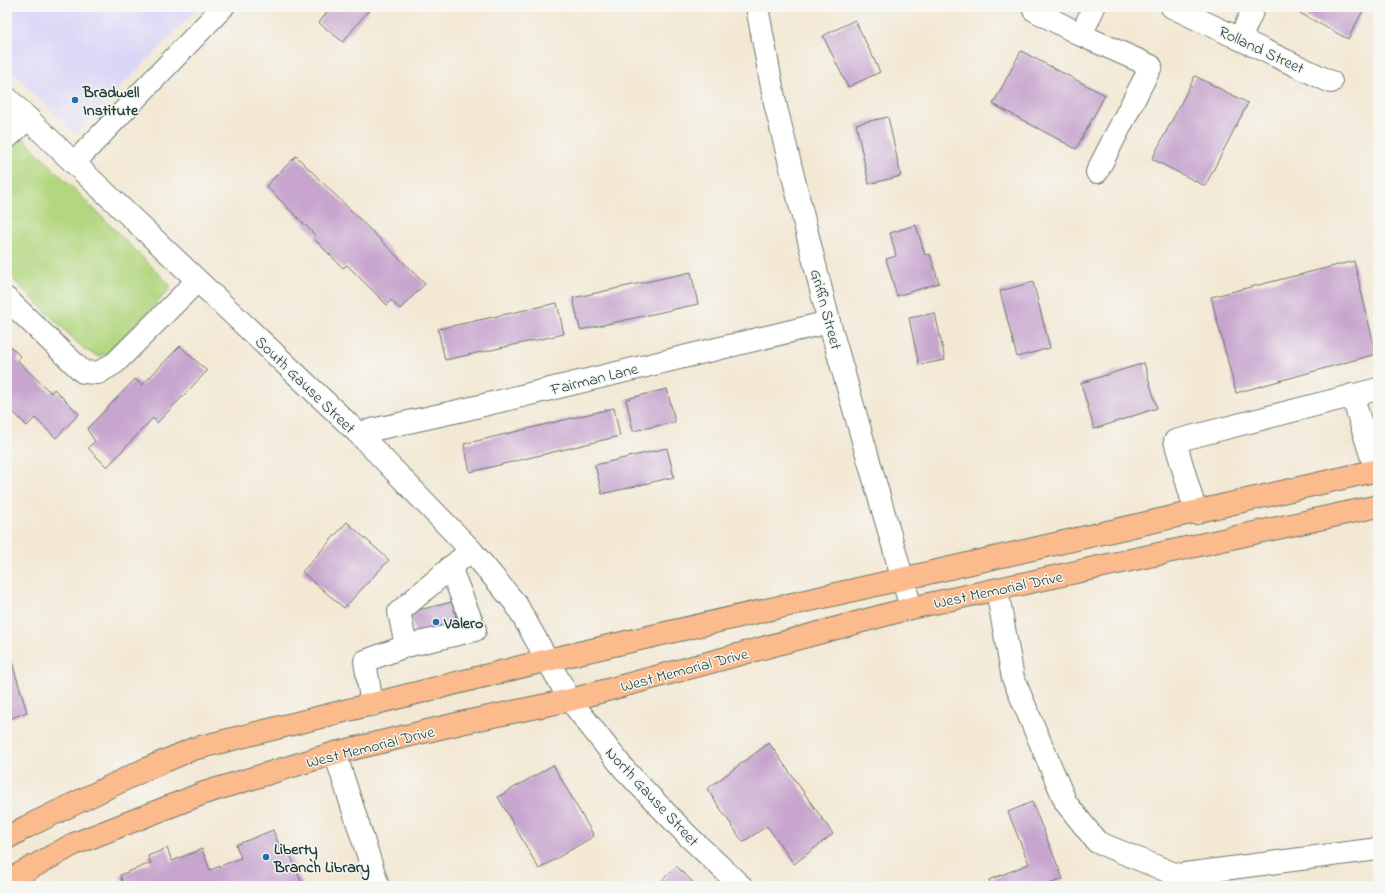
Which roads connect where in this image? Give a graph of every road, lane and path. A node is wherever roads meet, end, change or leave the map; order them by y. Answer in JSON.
{"nodes":[{"id":1,"x":223,"y":7,"type":"edge"},
{"id":2,"x":756,"y":7,"type":"edge"},
{"id":3,"x":1094,"y":7,"type":"edge"},
{"id":4,"x":1172,"y":7,"type":"edge"},
{"id":5,"x":1254,"y":7,"type":"edge"},
{"id":6,"x":1034,"y":10,"type":"dead end"},
{"id":7,"x":1081,"y":35,"type":"junction"},
{"id":8,"x":1240,"y":39,"type":"junction"},
{"id":9,"x":1331,"y":82,"type":"dead end"},
{"id":10,"x":7,"y":98,"type":"edge"},
{"id":11,"x":28,"y":118,"type":"junction"},
{"id":12,"x":7,"y":138,"type":"edge"},
{"id":13,"x":74,"y":163,"type":"junction"},
{"id":14,"x":1097,"y":172,"type":"dead end"},
{"id":15,"x":197,"y":281,"type":"junction"},
{"id":16,"x":7,"y":299,"type":"edge"},
{"id":17,"x":829,"y":322,"type":"junction"},
{"id":18,"x":1378,"y":389,"type":"edge"},
{"id":19,"x":1352,"y":395,"type":"junction"},
{"id":20,"x":358,"y":433,"type":"junction"},
{"id":21,"x":1377,"y":471,"type":"edge"},
{"id":22,"x":1378,"y":506,"type":"edge"},
{"id":23,"x":1196,"y":513,"type":"junction"},
{"id":24,"x":471,"y":550,"type":"junction"},
{"id":25,"x":450,"y":567,"type":"junction"},
{"id":26,"x":904,"y":580,"type":"junction"},
{"id":27,"x":997,"y":590,"type":"junction"},
{"id":28,"x":911,"y":608,"type":"junction"},
{"id":29,"x":406,"y":646,"type":"junction"},
{"id":30,"x":548,"y":660,"type":"junction"},
{"id":31,"x":570,"y":700,"type":"junction"},
{"id":32,"x":372,"y":705,"type":"junction"},
{"id":33,"x":335,"y":753,"type":"junction"},
{"id":34,"x":7,"y":838,"type":"edge"},
{"id":35,"x":1378,"y":849,"type":"edge"},
{"id":36,"x":7,"y":881,"type":"edge"},
{"id":37,"x":378,"y":886,"type":"edge"},
{"id":38,"x":741,"y":886,"type":"edge"}],
"edges":[{"from":1,"to":13,"type":"street"},
{"from":2,"to":17,"type":"street","name":"Griffin Street"},
{"from":3,"to":7,"type":"street"},
{"from":4,"to":8,"type":"street","name":"Rolland Street"},
{"from":5,"to":8,"type":"street"},
{"from":6,"to":7,"type":"street"},
{"from":7,"to":14,"type":"street"},
{"from":8,"to":9,"type":"street","name":"Rolland Street"},
{"from":10,"to":11,"type":"street","name":"South Gause Street"},
{"from":11,"to":12,"type":"street"},
{"from":11,"to":13,"type":"street","name":"South Gause Street"},
{"from":13,"to":15,"type":"street","name":"South Gause Street"},
{"from":15,"to":16,"type":"street"},
{"from":15,"to":20,"type":"street","name":"South Gause Street"},
{"from":17,"to":20,"type":"street","name":"Fairman Lane"},
{"from":17,"to":26,"type":"street","name":"Griffin Street"},
{"from":18,"to":19,"type":"street"},
{"from":19,"to":21,"type":"street"},
{"from":19,"to":23,"type":"street"},
{"from":20,"to":24,"type":"street","name":"South Gause Street"},
{"from":21,"to":23,"type":"main road","name":"West Memorial Drive"},
{"from":22,"to":27,"type":"main road","name":"West Memorial Drive"},
{"from":23,"to":26,"type":"main road","name":"West Memorial Drive"},
{"from":24,"to":25,"type":"street"},
{"from":24,"to":30,"type":"street","name":"South Gause Street"},
{"from":25,"to":29,"type":"street"},
{"from":25,"to":29,"type":"street"},
{"from":26,"to":28,"type":"street","name":"Griffin Street"},
{"from":26,"to":30,"type":"main road","name":"West Memorial Drive"},
{"from":27,"to":28,"type":"main road","name":"West Memorial Drive"},
{"from":27,"to":35,"type":"street"},
{"from":28,"to":31,"type":"main road","name":"West Memorial Drive"},
{"from":29,"to":32,"type":"street"},
{"from":30,"to":31,"type":"street","name":"South Gause Street"},
{"from":30,"to":32,"type":"main road","name":"West Memorial Drive"},
{"from":31,"to":33,"type":"main road","name":"West Memorial Drive"},
{"from":31,"to":38,"type":"street","name":"North Gause Street"},
{"from":32,"to":34,"type":"main road","name":"West Memorial Drive"},
{"from":33,"to":36,"type":"main road","name":"West Memorial Drive"},
{"from":33,"to":37,"type":"street"}]}
